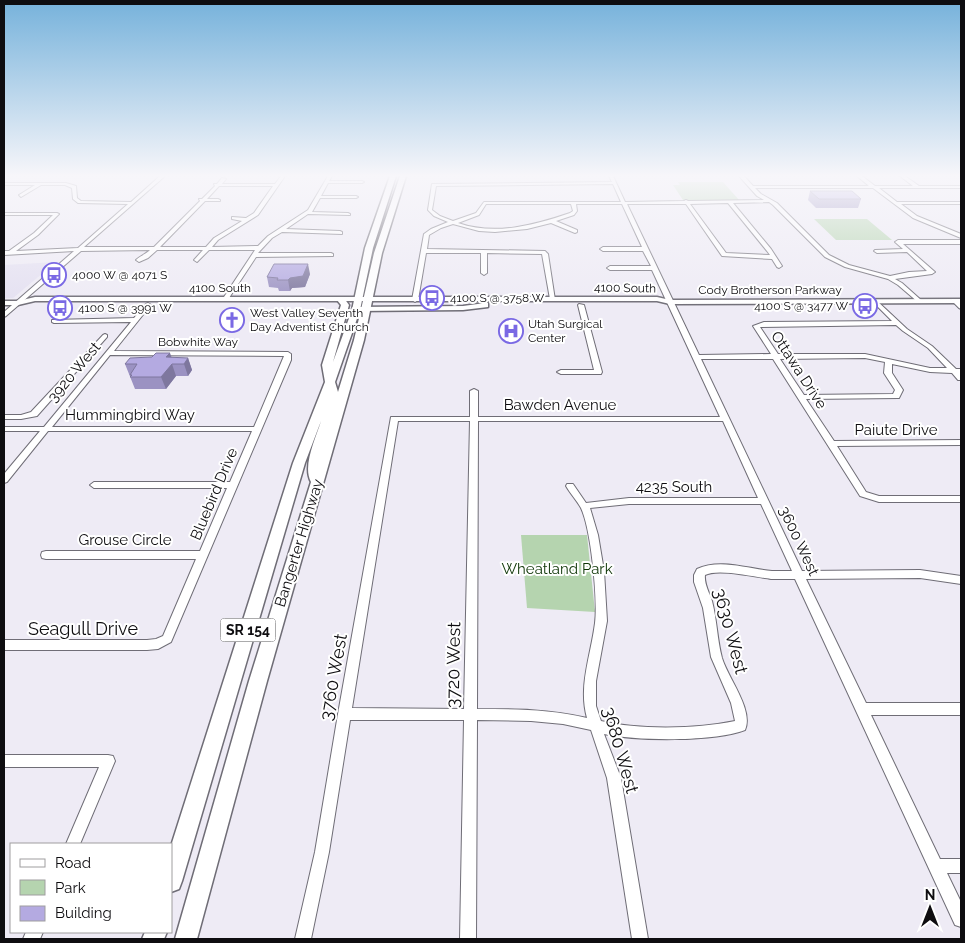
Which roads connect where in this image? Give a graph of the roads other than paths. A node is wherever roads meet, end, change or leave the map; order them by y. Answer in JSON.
{"nodes":[{"id":1,"x":51,"y":220,"type":"edge"},
{"id":2,"x":112,"y":220,"type":"edge"},
{"id":3,"x":182,"y":220,"type":"edge"},
{"id":4,"x":248,"y":220,"type":"edge"},
{"id":5,"x":296,"y":220,"type":"edge"},
{"id":6,"x":379,"y":220,"type":"edge"},
{"id":7,"x":384,"y":220,"type":"edge"},
{"id":8,"x":389,"y":220,"type":"edge"},
{"id":9,"x":447,"y":220,"type":"edge"},
{"id":10,"x":457,"y":220,"type":"edge"},
{"id":11,"x":631,"y":220,"type":"edge"},
{"id":12,"x":699,"y":220,"type":"edge"},
{"id":13,"x":745,"y":220,"type":"edge"},
{"id":14,"x":789,"y":220,"type":"edge"},
{"id":15,"x":921,"y":220,"type":"edge"},
{"id":16,"x":551,"y":221,"type":"joint"},
{"id":17,"x":451,"y":222,"type":"junction"},
{"id":18,"x":281,"y":230,"type":"junction"},
{"id":19,"x":575,"y":231,"type":"dead end"},
{"id":20,"x":340,"y":233,"type":"dead end"},
{"id":21,"x":961,"y":236,"type":"edge"},
{"id":22,"x":898,"y":242,"type":"joint"},
{"id":23,"x":961,"y":242,"type":"edge"},
{"id":24,"x":381,"y":244,"type":"junction"},
{"id":25,"x":207,"y":248,"type":"junction"},
{"id":26,"x":259,"y":248,"type":"junction"},
{"id":27,"x":155,"y":249,"type":"junction"},
{"id":28,"x":603,"y":249,"type":"dead end"},
{"id":29,"x":645,"y":249,"type":"junction"},
{"id":30,"x":78,"y":250,"type":"junction"},
{"id":31,"x":423,"y":251,"type":"junction"},
{"id":32,"x":484,"y":251,"type":"junction"},
{"id":33,"x":877,"y":251,"type":"dead end"},
{"id":34,"x":906,"y":251,"type":"junction"},
{"id":35,"x":11,"y":252,"type":"junction"},
{"id":36,"x":4,"y":253,"type":"edge"},
{"id":37,"x":254,"y":255,"type":"junction"},
{"id":38,"x":331,"y":255,"type":"dead end"},
{"id":39,"x":772,"y":257,"type":"junction"},
{"id":40,"x":139,"y":260,"type":"dead end"},
{"id":41,"x":197,"y":260,"type":"dead end"},
{"id":42,"x":779,"y":266,"type":"dead end"},
{"id":43,"x":610,"y":268,"type":"dead end"},
{"id":44,"x":654,"y":268,"type":"junction"},
{"id":45,"x":484,"y":273,"type":"dead end"},
{"id":46,"x":890,"y":278,"type":"junction"},
{"id":47,"x":553,"y":299,"type":"junction"},
{"id":48,"x":597,"y":299,"type":"junction"},
{"id":49,"x":226,"y":300,"type":"junction"},
{"id":50,"x":237,"y":300,"type":"junction"},
{"id":51,"x":415,"y":300,"type":"junction"},
{"id":52,"x":343,"y":302,"type":"junction"},
{"id":53,"x":365,"y":302,"type":"junction"},
{"id":54,"x":670,"y":302,"type":"junction"},
{"id":55,"x":876,"y":302,"type":"junction"},
{"id":56,"x":919,"y":302,"type":"junction"},
{"id":57,"x":4,"y":303,"type":"edge"},
{"id":58,"x":18,"y":303,"type":"junction"},
{"id":59,"x":959,"y":303,"type":"edge"},
{"id":60,"x":88,"y":305,"type":"junction"},
{"id":61,"x":148,"y":305,"type":"junction"},
{"id":62,"x":484,"y":305,"type":"junction"},
{"id":63,"x":581,"y":305,"type":"junction"},
{"id":64,"x":4,"y":314,"type":"edge"},
{"id":65,"x":54,"y":320,"type":"dead end"},
{"id":66,"x":135,"y":320,"type":"junction"},
{"id":67,"x":898,"y":324,"type":"junction"},
{"id":68,"x":104,"y":336,"type":"dead end"},
{"id":69,"x":107,"y":354,"type":"junction"},
{"id":70,"x":288,"y":354,"type":"joint"},
{"id":71,"x":87,"y":355,"type":"junction"},
{"id":72,"x":695,"y":356,"type":"junction"},
{"id":73,"x":774,"y":356,"type":"junction"},
{"id":74,"x":889,"y":361,"type":"junction"},
{"id":75,"x":958,"y":371,"type":"edge"},
{"id":76,"x":561,"y":372,"type":"dead end"},
{"id":77,"x":961,"y":378,"type":"edge"},
{"id":78,"x":330,"y":380,"type":"junction"},
{"id":79,"x":474,"y":391,"type":"dead end"},
{"id":80,"x":800,"y":397,"type":"junction"},
{"id":81,"x":4,"y":417,"type":"edge"},
{"id":82,"x":394,"y":419,"type":"joint"},
{"id":83,"x":474,"y":419,"type":"junction"},
{"id":84,"x":725,"y":419,"type":"junction"},
{"id":85,"x":4,"y":429,"type":"edge"},
{"id":86,"x":45,"y":429,"type":"junction"},
{"id":87,"x":257,"y":429,"type":"junction"},
{"id":88,"x":961,"y":442,"type":"edge"},
{"id":89,"x":830,"y":444,"type":"junction"},
{"id":90,"x":4,"y":480,"type":"edge"},
{"id":91,"x":94,"y":485,"type":"dead end"},
{"id":92,"x":233,"y":485,"type":"junction"},
{"id":93,"x":570,"y":486,"type":"dead end"},
{"id":94,"x":316,"y":487,"type":"junction"},
{"id":95,"x":961,"y":499,"type":"edge"},
{"id":96,"x":764,"y":501,"type":"junction"},
{"id":97,"x":584,"y":506,"type":"junction"},
{"id":98,"x":46,"y":555,"type":"dead end"},
{"id":99,"x":203,"y":555,"type":"junction"},
{"id":100,"x":798,"y":574,"type":"junction"},
{"id":101,"x":961,"y":580,"type":"edge"},
{"id":102,"x":163,"y":642,"type":"joint"},
{"id":103,"x":4,"y":645,"type":"edge"},
{"id":104,"x":862,"y":709,"type":"junction"},
{"id":105,"x":961,"y":709,"type":"edge"},
{"id":106,"x":344,"y":714,"type":"junction"},
{"id":107,"x":470,"y":715,"type":"junction"},
{"id":108,"x":595,"y":726,"type":"junction"},
{"id":109,"x":742,"y":726,"type":"joint"},
{"id":110,"x":4,"y":761,"type":"edge"},
{"id":111,"x":72,"y":843,"type":"edge"},
{"id":112,"x":936,"y":866,"type":"junction"},
{"id":113,"x":961,"y":866,"type":"edge"},
{"id":114,"x":172,"y":877,"type":"edge"},
{"id":115,"x":961,"y":919,"type":"edge"},
{"id":116,"x":186,"y":939,"type":"edge"},
{"id":117,"x":303,"y":939,"type":"edge"},
{"id":118,"x":468,"y":939,"type":"edge"},
{"id":119,"x":640,"y":939,"type":"edge"}],
"edges":[{"from":1,"to":35,"type":"street"},
{"from":2,"to":30,"type":"street"},
{"from":3,"to":27,"type":"street"},
{"from":4,"to":25,"type":"street"},
{"from":5,"to":18,"type":"street"},
{"from":6,"to":53,"type":"highway","name":"Bangerter Highway","number":"SR 154"},
{"from":7,"to":24,"type":"highway"},
{"from":8,"to":24,"type":"highway"},
{"from":9,"to":17,"type":"street"},
{"from":10,"to":17,"type":"street"},
{"from":11,"to":29,"type":"street","name":"3600 West"},
{"from":12,"to":39,"type":"street"},
{"from":13,"to":39,"type":"street"},
{"from":14,"to":46,"type":"street"},
{"from":15,"to":21,"type":"street"},
{"from":16,"to":17,"type":"street"},
{"from":16,"to":19,"type":"street"},
{"from":17,"to":31,"type":"street"},
{"from":18,"to":20,"type":"street"},
{"from":18,"to":26,"type":"street"},
{"from":22,"to":23,"type":"street"},
{"from":22,"to":34,"type":"street"},
{"from":24,"to":53,"type":"highway"},
{"from":25,"to":26,"type":"street"},
{"from":25,"to":27,"type":"street"},
{"from":25,"to":41,"type":"street"},
{"from":26,"to":37,"type":"street"},
{"from":27,"to":30,"type":"street"},
{"from":27,"to":40,"type":"street"},
{"from":28,"to":29,"type":"street"},
{"from":29,"to":44,"type":"street","name":"3600 West"},
{"from":30,"to":35,"type":"street"},
{"from":30,"to":58,"type":"street"},
{"from":31,"to":32,"type":"street"},
{"from":31,"to":51,"type":"street"},
{"from":32,"to":45,"type":"street"},
{"from":32,"to":47,"type":"street"},
{"from":33,"to":34,"type":"street"},
{"from":34,"to":46,"type":"street"},
{"from":35,"to":36,"type":"street"},
{"from":37,"to":38,"type":"street"},
{"from":37,"to":49,"type":"street"},
{"from":39,"to":42,"type":"street"},
{"from":43,"to":44,"type":"street"},
{"from":44,"to":54,"type":"street","name":"3600 West"},
{"from":46,"to":56,"type":"street"},
{"from":47,"to":48,"type":"main road","name":"4100 South"},
{"from":47,"to":51,"type":"main road","name":"4100 South"},
{"from":48,"to":54,"type":"main road","name":"4100 South"},
{"from":48,"to":62,"type":"main road"},
{"from":49,"to":50,"type":"main road","name":"4100 South"},
{"from":49,"to":58,"type":"main road","name":"4100 South"},
{"from":50,"to":52,"type":"main road","name":"4100 South"},
{"from":50,"to":53,"type":"main road"},
{"from":50,"to":60,"type":"main road"},
{"from":51,"to":53,"type":"main road","name":"4100 South"},
{"from":52,"to":53,"type":"main road","name":"4100 South"},
{"from":52,"to":61,"type":"main road","name":"4100 South"},
{"from":52,"to":78,"type":"highway"},
{"from":53,"to":62,"type":"main road","name":"4100 South"},
{"from":53,"to":62,"type":"main road"},
{"from":53,"to":78,"type":"highway","name":"Bangerter Highway","number":"SR 154"},
{"from":53,"to":94,"type":"highway","name":"Bangerter Highway","number":"SR 154"},
{"from":54,"to":55,"type":"main road","name":"Cody Brotherson Parkway"},
{"from":54,"to":63,"type":"main road","name":"4100 South"},
{"from":54,"to":72,"type":"street","name":"3600 West"},
{"from":55,"to":56,"type":"main road","name":"Cody Brotherson Parkway"},
{"from":55,"to":67,"type":"street"},
{"from":56,"to":59,"type":"main road","name":"Cody Brotherson Parkway"},
{"from":57,"to":58,"type":"main road","name":"4100 South"},
{"from":58,"to":60,"type":"main road","name":"4100 South"},
{"from":58,"to":64,"type":"street"},
{"from":60,"to":61,"type":"main road","name":"4100 South"},
{"from":61,"to":66,"type":"street","name":"3920 West"},
{"from":62,"to":63,"type":"main road","name":"4100 South"},
{"from":63,"to":76,"type":"street"},
{"from":65,"to":66,"type":"street"},
{"from":66,"to":69,"type":"street","name":"3920 West"},
{"from":67,"to":73,"type":"street","name":"Ottawa Drive"},
{"from":67,"to":75,"type":"street"},
{"from":68,"to":71,"type":"street"},
{"from":69,"to":70,"type":"street","name":"Bobwhite Way"},
{"from":69,"to":71,"type":"street","name":"Bobwhite Way"},
{"from":69,"to":86,"type":"street","name":"3920 West"},
{"from":70,"to":87,"type":"street","name":"Bluebird Drive"},
{"from":71,"to":81,"type":"street"},
{"from":72,"to":73,"type":"street"},
{"from":72,"to":84,"type":"street","name":"3600 West"},
{"from":73,"to":74,"type":"street"},
{"from":73,"to":80,"type":"street","name":"Ottawa Drive"},
{"from":74,"to":75,"type":"street"},
{"from":74,"to":80,"type":"street"},
{"from":75,"to":77,"type":"street"},
{"from":78,"to":94,"type":"highway"},
{"from":78,"to":114,"type":"highway","name":"Bangerter Highway","number":"SR 154"},
{"from":79,"to":83,"type":"street","name":"3720 West"},
{"from":80,"to":89,"type":"street","name":"Ottawa Drive"},
{"from":82,"to":83,"type":"street","name":"Bawden Avenue"},
{"from":82,"to":106,"type":"street","name":"3760 West"},
{"from":83,"to":84,"type":"street","name":"Bawden Avenue"},
{"from":83,"to":107,"type":"street","name":"3720 West"},
{"from":84,"to":96,"type":"street","name":"3600 West"},
{"from":85,"to":86,"type":"street","name":"Hummingbird Way"},
{"from":86,"to":87,"type":"street","name":"Hummingbird Way"},
{"from":86,"to":90,"type":"street","name":"3920 West"},
{"from":87,"to":92,"type":"street","name":"Bluebird Drive"},
{"from":88,"to":89,"type":"street","name":"Paiute Drive"},
{"from":89,"to":95,"type":"street","name":"Ottawa Drive"},
{"from":91,"to":92,"type":"street"},
{"from":92,"to":99,"type":"street","name":"Bluebird Drive"},
{"from":93,"to":97,"type":"street","name":"3680 West"},
{"from":94,"to":116,"type":"highway","name":"Bangerter Highway","number":"SR 154"},
{"from":96,"to":97,"type":"street","name":"4235 South"},
{"from":96,"to":100,"type":"street","name":"3600 West"},
{"from":97,"to":108,"type":"street","name":"3680 West"},
{"from":98,"to":99,"type":"street","name":"Grouse Circle"},
{"from":99,"to":102,"type":"street","name":"Bluebird Drive"},
{"from":100,"to":101,"type":"street"},
{"from":100,"to":104,"type":"street","name":"3600 West"},
{"from":100,"to":109,"type":"street","name":"3630 West"},
{"from":102,"to":103,"type":"street","name":"Seagull Drive"},
{"from":104,"to":105,"type":"street"},
{"from":104,"to":112,"type":"street","name":"3600 West"},
{"from":106,"to":107,"type":"street"},
{"from":106,"to":117,"type":"street","name":"3760 West"},
{"from":107,"to":108,"type":"street"},
{"from":107,"to":118,"type":"street","name":"3720 West"},
{"from":108,"to":109,"type":"street"},
{"from":108,"to":119,"type":"street","name":"3680 West"},
{"from":110,"to":111,"type":"street"},
{"from":112,"to":113,"type":"street"},
{"from":112,"to":115,"type":"street","name":"3600 West"}]}
